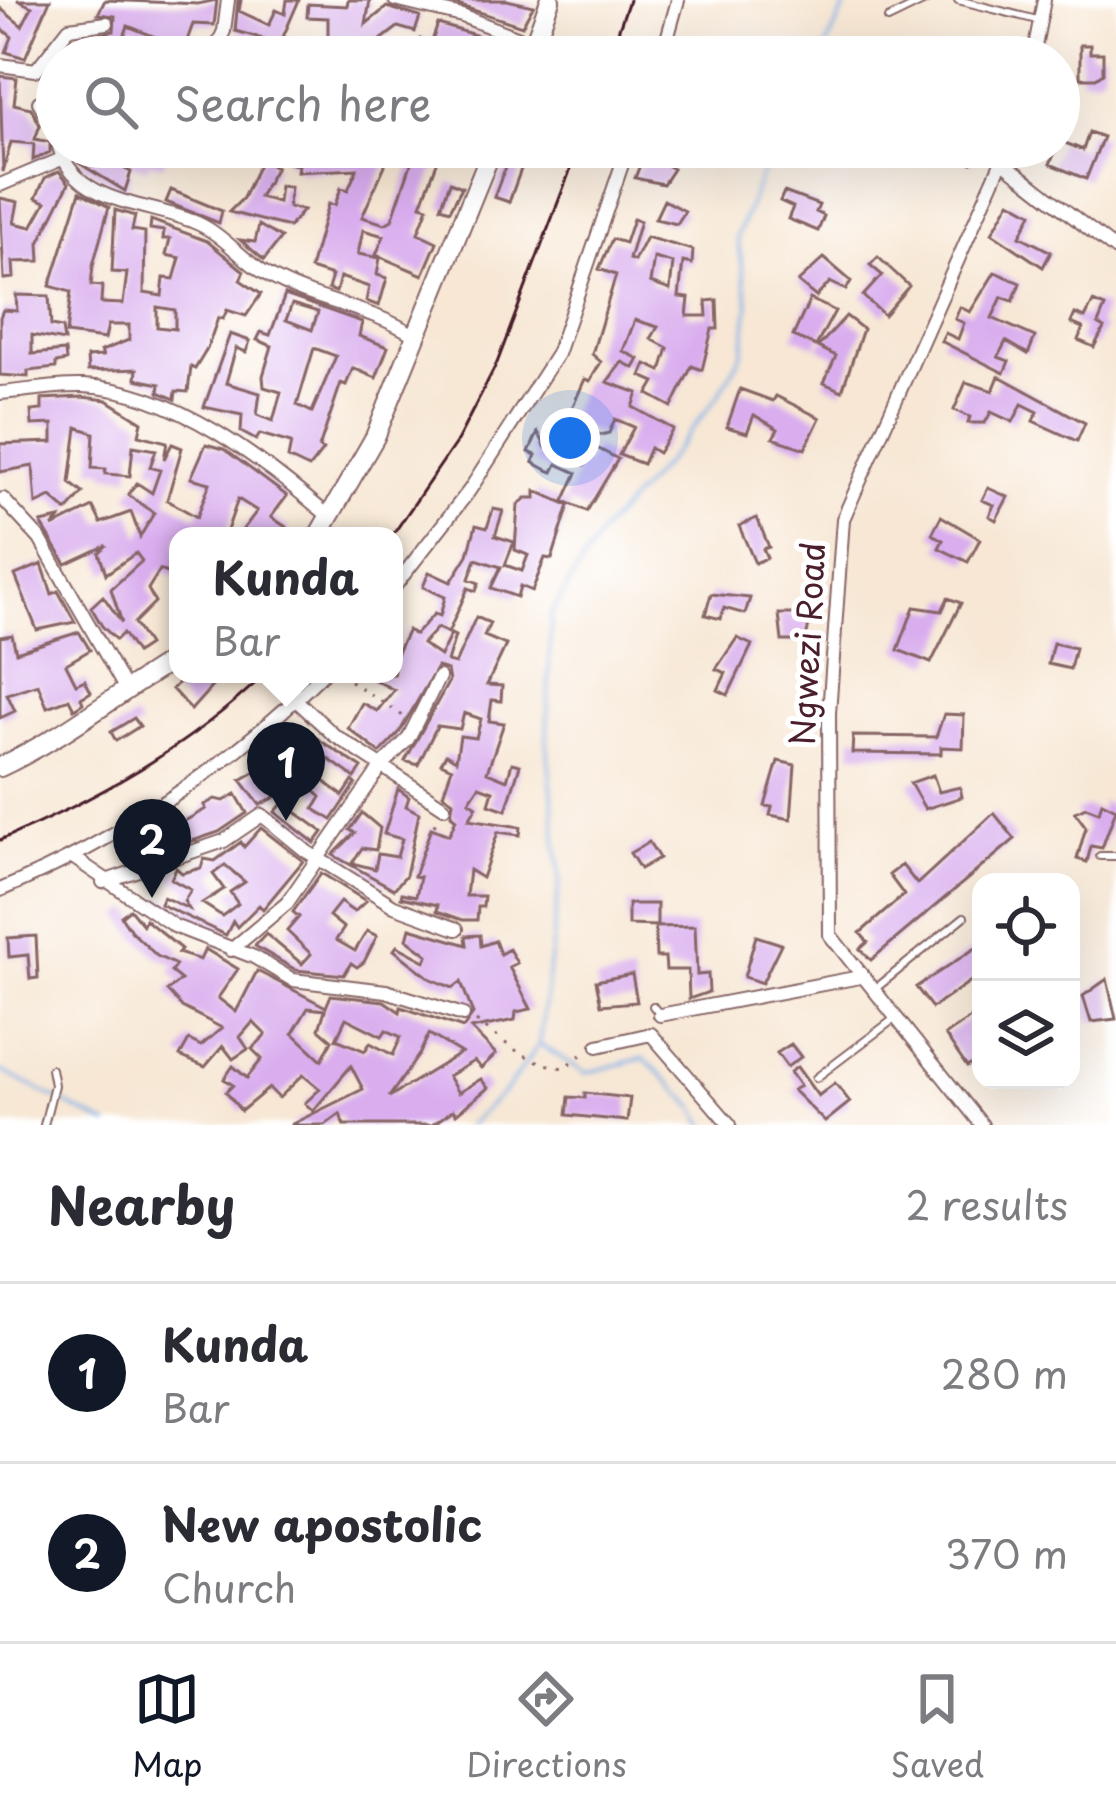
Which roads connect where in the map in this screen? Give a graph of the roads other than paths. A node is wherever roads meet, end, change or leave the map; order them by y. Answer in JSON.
{"nodes":[{"id":1,"x":228,"y":0,"type":"edge"},
{"id":2,"x":395,"y":0,"type":"edge"},
{"id":3,"x":550,"y":0,"type":"edge"},
{"id":4,"x":678,"y":0,"type":"edge"},
{"id":5,"x":927,"y":0,"type":"edge"},
{"id":6,"x":958,"y":0,"type":"edge"},
{"id":7,"x":1044,"y":0,"type":"edge"},
{"id":8,"x":888,"y":19,"type":"dead end"},
{"id":9,"x":1041,"y":20,"type":"junction"},
{"id":10,"x":107,"y":23,"type":"dead end"},
{"id":11,"x":63,"y":36,"type":"edge"},
{"id":12,"x":222,"y":36,"type":"edge"},
{"id":13,"x":515,"y":36,"type":"edge"},
{"id":14,"x":537,"y":36,"type":"edge"},
{"id":15,"x":668,"y":36,"type":"edge"},
{"id":16,"x":1038,"y":36,"type":"edge"},
{"id":17,"x":0,"y":65,"type":"edge"},
{"id":18,"x":36,"y":69,"type":"edge"},
{"id":19,"x":36,"y":166,"type":"edge"},
{"id":20,"x":77,"y":168,"type":"edge"},
{"id":21,"x":484,"y":168,"type":"edge"},
{"id":22,"x":621,"y":168,"type":"edge"},
{"id":23,"x":1000,"y":168,"type":"edge"},
{"id":24,"x":1011,"y":168,"type":"edge"},
{"id":25,"x":0,"y":185,"type":"edge"},
{"id":26,"x":1116,"y":250,"type":"edge"},
{"id":27,"x":415,"y":335,"type":"junction"},
{"id":28,"x":0,"y":393,"type":"edge"},
{"id":29,"x":3,"y":499,"type":"dead end"},
{"id":30,"x":331,"y":518,"type":"junction"},
{"id":31,"x":324,"y":527,"type":"edge"},
{"id":32,"x":403,"y":575,"type":"edge"},
{"id":33,"x":169,"y":662,"type":"edge"},
{"id":34,"x":439,"y":677,"type":"dead end"},
{"id":35,"x":313,"y":683,"type":"edge"},
{"id":36,"x":125,"y":688,"type":"junction"},
{"id":37,"x":296,"y":700,"type":"junction"},
{"id":38,"x":0,"y":766,"type":"edge"},
{"id":39,"x":381,"y":766,"type":"junction"},
{"id":40,"x":444,"y":807,"type":"dead end"},
{"id":41,"x":1100,"y":856,"type":"dead end"},
{"id":42,"x":1116,"y":856,"type":"edge"},
{"id":43,"x":74,"y":858,"type":"junction"},
{"id":44,"x":318,"y":858,"type":"junction"},
{"id":45,"x":104,"y":882,"type":"junction"},
{"id":46,"x":0,"y":890,"type":"edge"},
{"id":47,"x":964,"y":917,"type":"dead end"},
{"id":48,"x":457,"y":929,"type":"dead end"},
{"id":49,"x":232,"y":950,"type":"junction"},
{"id":50,"x":860,"y":977,"type":"junction"},
{"id":51,"x":872,"y":992,"type":"junction"},
{"id":52,"x":656,"y":1010,"type":"dead end"},
{"id":53,"x":463,"y":1016,"type":"road end"},
{"id":54,"x":894,"y":1019,"type":"junction"},
{"id":55,"x":598,"y":1046,"type":"road end"},
{"id":56,"x":51,"y":1069,"type":"dead end"},
{"id":57,"x":816,"y":1078,"type":"dead end"},
{"id":58,"x":44,"y":1125,"type":"edge"},
{"id":59,"x":730,"y":1125,"type":"edge"},
{"id":60,"x":982,"y":1125,"type":"edge"}],
"edges":[{"from":1,"to":12,"type":"street"},
{"from":2,"to":13,"type":"street"},
{"from":3,"to":14,"type":"street"},
{"from":4,"to":15,"type":"street"},
{"from":5,"to":8,"type":"lane"},
{"from":6,"to":9,"type":"lane"},
{"from":7,"to":9,"type":"street"},
{"from":9,"to":16,"type":"street"},
{"from":10,"to":11,"type":"street"},
{"from":17,"to":18,"type":"street"},
{"from":19,"to":25,"type":"street"},
{"from":20,"to":27,"type":"street"},
{"from":21,"to":27,"type":"street"},
{"from":22,"to":32,"type":"street"},
{"from":23,"to":50,"type":"street","name":"Ngwezi Road"},
{"from":24,"to":26,"type":"street"},
{"from":27,"to":30,"type":"street"},
{"from":28,"to":30,"type":"street"},
{"from":29,"to":36,"type":"street"},
{"from":30,"to":31,"type":"street"},
{"from":33,"to":36,"type":"street"},
{"from":34,"to":39,"type":"street"},
{"from":35,"to":37,"type":"street"},
{"from":36,"to":38,"type":"street"},
{"from":37,"to":39,"type":"street"},
{"from":37,"to":43,"type":"street"},
{"from":39,"to":40,"type":"street"},
{"from":39,"to":44,"type":"street"},
{"from":41,"to":42,"type":"lane"},
{"from":43,"to":45,"type":"street"},
{"from":43,"to":46,"type":"street"},
{"from":44,"to":45,"type":"street"},
{"from":44,"to":48,"type":"street"},
{"from":44,"to":49,"type":"street"},
{"from":45,"to":49,"type":"street"},
{"from":47,"to":51,"type":"lane"},
{"from":49,"to":53,"type":"street"},
{"from":50,"to":51,"type":"street","name":"Ngwezi Road"},
{"from":50,"to":52,"type":"street"},
{"from":51,"to":54,"type":"street","name":"Ngwezi Road"},
{"from":54,"to":57,"type":"lane"},
{"from":54,"to":60,"type":"street","name":"Ngwezi Road"},
{"from":55,"to":59,"type":"street"},
{"from":56,"to":58,"type":"lane"}]}
